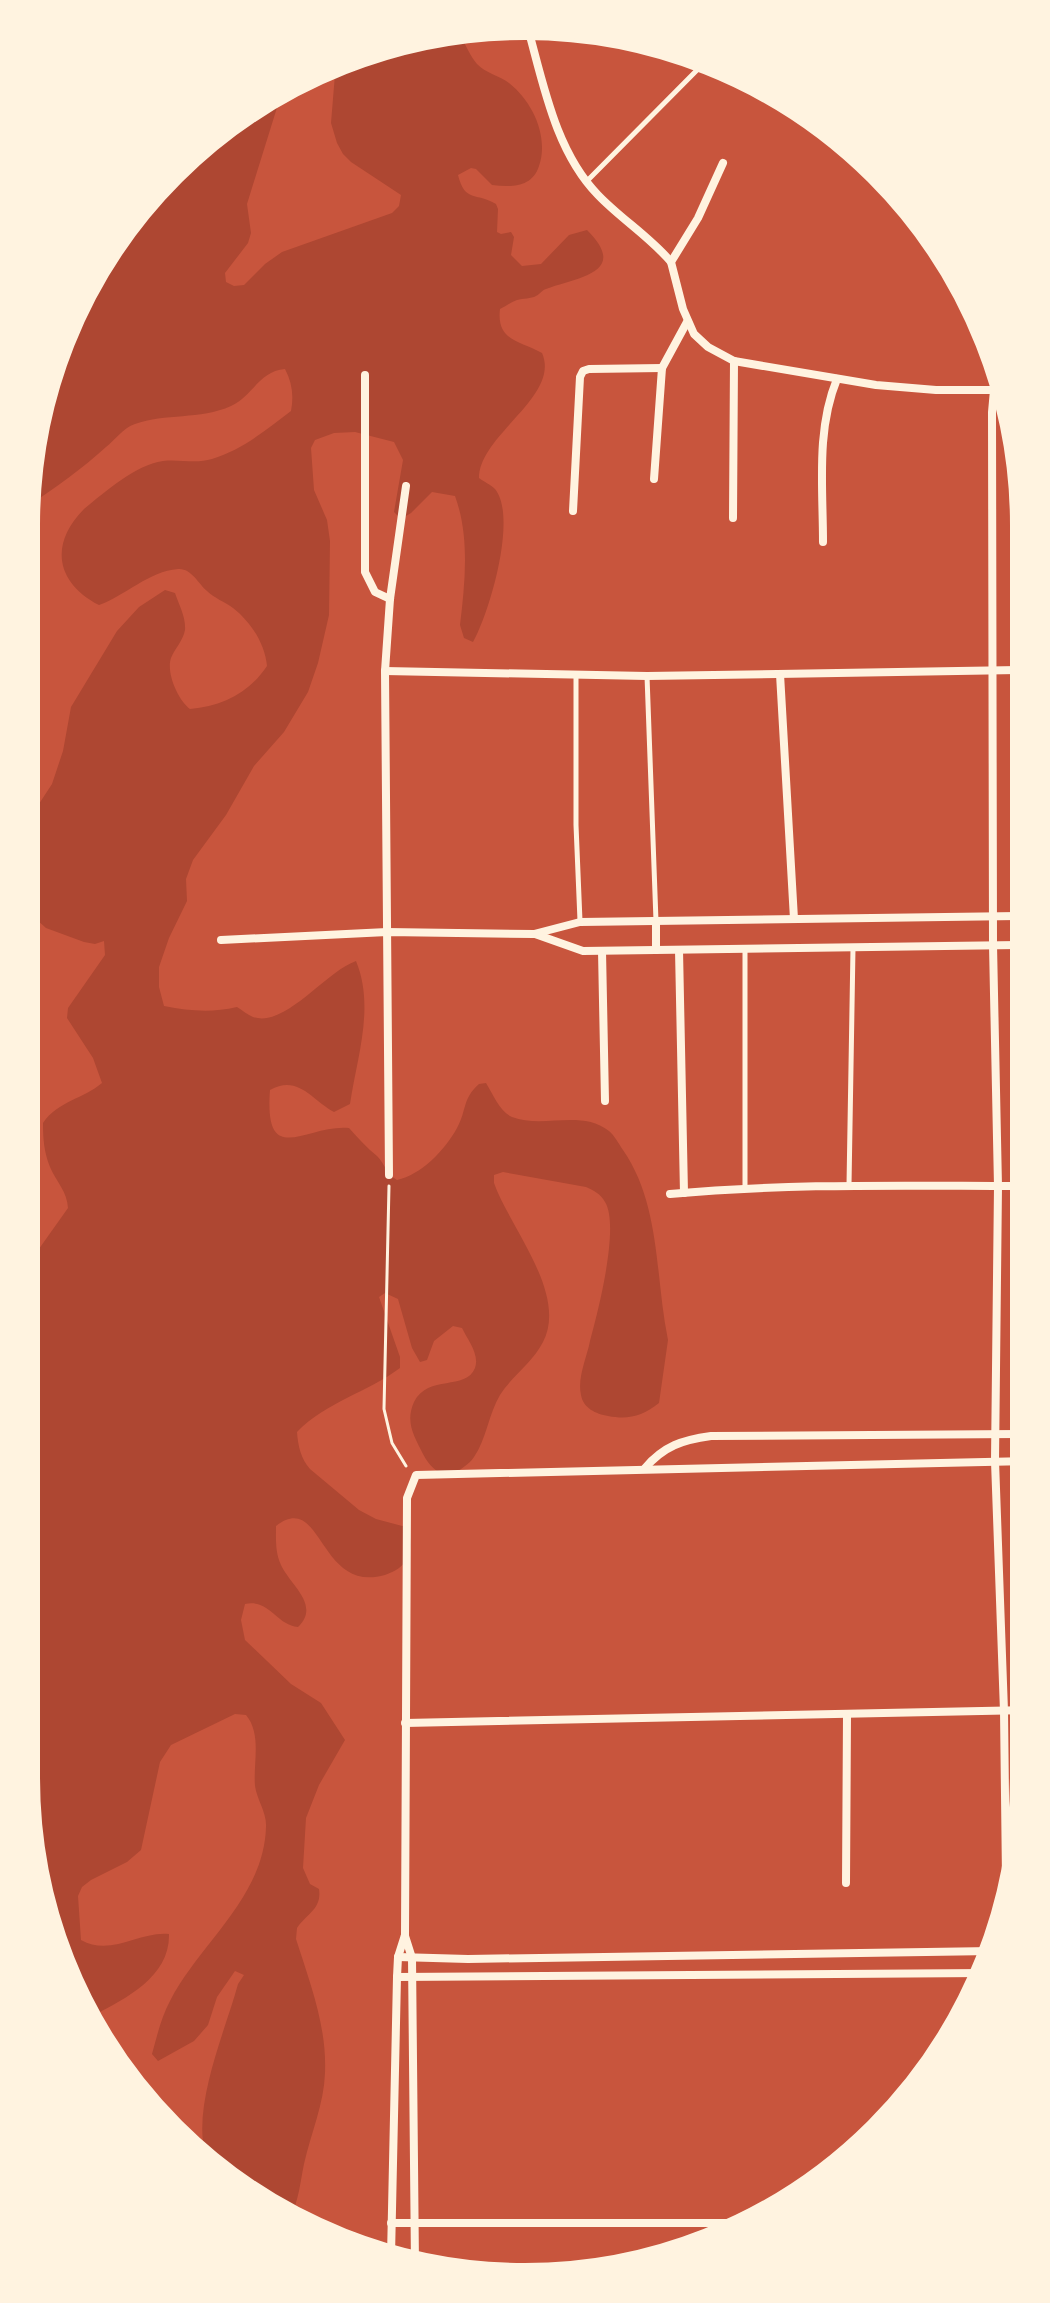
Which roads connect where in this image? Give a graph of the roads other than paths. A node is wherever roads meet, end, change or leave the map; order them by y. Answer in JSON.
{"nodes":[{"id":1,"x":531,"y":38,"type":"edge"},
{"id":2,"x":697,"y":70,"type":"edge"},
{"id":3,"x":723,"y":163,"type":"dead end"},
{"id":4,"x":587,"y":182,"type":"junction"},
{"id":5,"x":671,"y":262,"type":"junction"},
{"id":6,"x":687,"y":322,"type":"junction"},
{"id":7,"x":734,"y":361,"type":"junction"},
{"id":8,"x":662,"y":368,"type":"junction"},
{"id":9,"x":365,"y":375,"type":"dead end"},
{"id":10,"x":837,"y":379,"type":"junction"},
{"id":11,"x":993,"y":391,"type":"edge"},
{"id":12,"x":999,"y":413,"type":"edge"},
{"id":13,"x":654,"y":479,"type":"dead end"},
{"id":14,"x":406,"y":486,"type":"dead end"},
{"id":15,"x":573,"y":511,"type":"dead end"},
{"id":16,"x":733,"y":518,"type":"dead end"},
{"id":17,"x":823,"y":542,"type":"dead end"},
{"id":18,"x":390,"y":599,"type":"junction"},
{"id":19,"x":1012,"y":670,"type":"edge"},
{"id":20,"x":385,"y":671,"type":"junction"},
{"id":21,"x":994,"y":671,"type":"junction"},
{"id":22,"x":576,"y":674,"type":"junction"},
{"id":23,"x":780,"y":674,"type":"junction"},
{"id":24,"x":647,"y":676,"type":"junction"},
{"id":25,"x":993,"y":916,"type":"junction"},
{"id":26,"x":1012,"y":916,"type":"edge"},
{"id":27,"x":794,"y":919,"type":"junction"},
{"id":28,"x":656,"y":921,"type":"junction"},
{"id":29,"x":580,"y":922,"type":"junction"},
{"id":30,"x":387,"y":932,"type":"junction"},
{"id":31,"x":534,"y":934,"type":"junction"},
{"id":32,"x":221,"y":940,"type":"dead end"},
{"id":33,"x":993,"y":945,"type":"junction"},
{"id":34,"x":1012,"y":945,"type":"edge"},
{"id":35,"x":853,"y":947,"type":"junction"},
{"id":36,"x":745,"y":949,"type":"junction"},
{"id":37,"x":656,"y":950,"type":"junction"},
{"id":38,"x":679,"y":950,"type":"junction"},
{"id":39,"x":602,"y":951,"type":"junction"},
{"id":40,"x":605,"y":1101,"type":"dead end"},
{"id":41,"x":389,"y":1175,"type":"road end"},
{"id":42,"x":849,"y":1185,"type":"junction"},
{"id":43,"x":998,"y":1186,"type":"junction"},
{"id":44,"x":1012,"y":1186,"type":"edge"},
{"id":45,"x":745,"y":1188,"type":"junction"},
{"id":46,"x":684,"y":1193,"type":"junction"},
{"id":47,"x":670,"y":1194,"type":"dead end"},
{"id":48,"x":995,"y":1434,"type":"junction"},
{"id":49,"x":1012,"y":1434,"type":"edge"},
{"id":50,"x":995,"y":1461,"type":"junction"},
{"id":51,"x":1012,"y":1461,"type":"edge"},
{"id":52,"x":645,"y":1468,"type":"junction"},
{"id":53,"x":1004,"y":1711,"type":"junction"},
{"id":54,"x":1012,"y":1711,"type":"edge"},
{"id":55,"x":847,"y":1716,"type":"junction"},
{"id":56,"x":405,"y":1723,"type":"junction"},
{"id":57,"x":1006,"y":1856,"type":"edge"},
{"id":58,"x":846,"y":1883,"type":"dead end"},
{"id":59,"x":405,"y":1935,"type":"junction"},
{"id":60,"x":980,"y":1951,"type":"edge"},
{"id":61,"x":398,"y":1957,"type":"junction"},
{"id":62,"x":412,"y":1958,"type":"junction"},
{"id":63,"x":971,"y":1973,"type":"edge"},
{"id":64,"x":397,"y":1977,"type":"junction"},
{"id":65,"x":410,"y":1977,"type":"junction"},
{"id":66,"x":391,"y":2223,"type":"junction"},
{"id":67,"x":722,"y":2223,"type":"edge"},
{"id":68,"x":416,"y":2224,"type":"junction"},
{"id":69,"x":391,"y":2246,"type":"edge"},
{"id":70,"x":415,"y":2252,"type":"edge"}],
"edges":[{"from":1,"to":4,"type":"street"},
{"from":2,"to":4,"type":"lane"},
{"from":3,"to":5,"type":"street"},
{"from":4,"to":5,"type":"street"},
{"from":5,"to":6,"type":"street"},
{"from":6,"to":7,"type":"street"},
{"from":6,"to":8,"type":"street"},
{"from":7,"to":10,"type":"street"},
{"from":7,"to":16,"type":"street"},
{"from":8,"to":13,"type":"street"},
{"from":8,"to":15,"type":"street"},
{"from":9,"to":18,"type":"street"},
{"from":10,"to":11,"type":"street"},
{"from":10,"to":17,"type":"street"},
{"from":12,"to":21,"type":"street"},
{"from":14,"to":18,"type":"street"},
{"from":18,"to":20,"type":"street"},
{"from":19,"to":21,"type":"street"},
{"from":20,"to":22,"type":"street"},
{"from":20,"to":30,"type":"street"},
{"from":21,"to":23,"type":"street"},
{"from":21,"to":25,"type":"street"},
{"from":22,"to":24,"type":"street"},
{"from":22,"to":29,"type":"lane"},
{"from":23,"to":24,"type":"street"},
{"from":23,"to":27,"type":"street"},
{"from":24,"to":28,"type":"lane"},
{"from":25,"to":26,"type":"street"},
{"from":25,"to":27,"type":"street"},
{"from":25,"to":33,"type":"street"},
{"from":27,"to":28,"type":"street"},
{"from":28,"to":29,"type":"street"},
{"from":28,"to":37,"type":"street"},
{"from":29,"to":31,"type":"street"},
{"from":30,"to":31,"type":"street"},
{"from":30,"to":32,"type":"street"},
{"from":30,"to":41,"type":"street"},
{"from":31,"to":39,"type":"street"},
{"from":33,"to":34,"type":"street"},
{"from":33,"to":35,"type":"street"},
{"from":33,"to":43,"type":"street"},
{"from":35,"to":36,"type":"street"},
{"from":35,"to":42,"type":"lane"},
{"from":36,"to":38,"type":"street"},
{"from":36,"to":45,"type":"lane"},
{"from":37,"to":38,"type":"street"},
{"from":37,"to":39,"type":"street"},
{"from":38,"to":46,"type":"street"},
{"from":39,"to":40,"type":"street"},
{"from":42,"to":43,"type":"street"},
{"from":42,"to":45,"type":"street"},
{"from":43,"to":44,"type":"street"},
{"from":43,"to":48,"type":"street"},
{"from":45,"to":46,"type":"street"},
{"from":46,"to":47,"type":"street"},
{"from":48,"to":49,"type":"street"},
{"from":48,"to":50,"type":"street"},
{"from":48,"to":52,"type":"street"},
{"from":50,"to":51,"type":"street"},
{"from":50,"to":52,"type":"street"},
{"from":50,"to":53,"type":"street"},
{"from":52,"to":56,"type":"street"},
{"from":53,"to":54,"type":"street"},
{"from":53,"to":55,"type":"street"},
{"from":53,"to":57,"type":"street"},
{"from":55,"to":56,"type":"street"},
{"from":55,"to":58,"type":"street"},
{"from":56,"to":59,"type":"street"},
{"from":59,"to":61,"type":"street"},
{"from":59,"to":62,"type":"street"},
{"from":60,"to":62,"type":"street"},
{"from":61,"to":62,"type":"street"},
{"from":61,"to":64,"type":"street"},
{"from":62,"to":65,"type":"street"},
{"from":63,"to":65,"type":"street"},
{"from":64,"to":65,"type":"street"},
{"from":64,"to":66,"type":"street"},
{"from":65,"to":68,"type":"street"},
{"from":66,"to":68,"type":"street"},
{"from":66,"to":69,"type":"street"},
{"from":67,"to":68,"type":"street"},
{"from":68,"to":70,"type":"street"}]}
